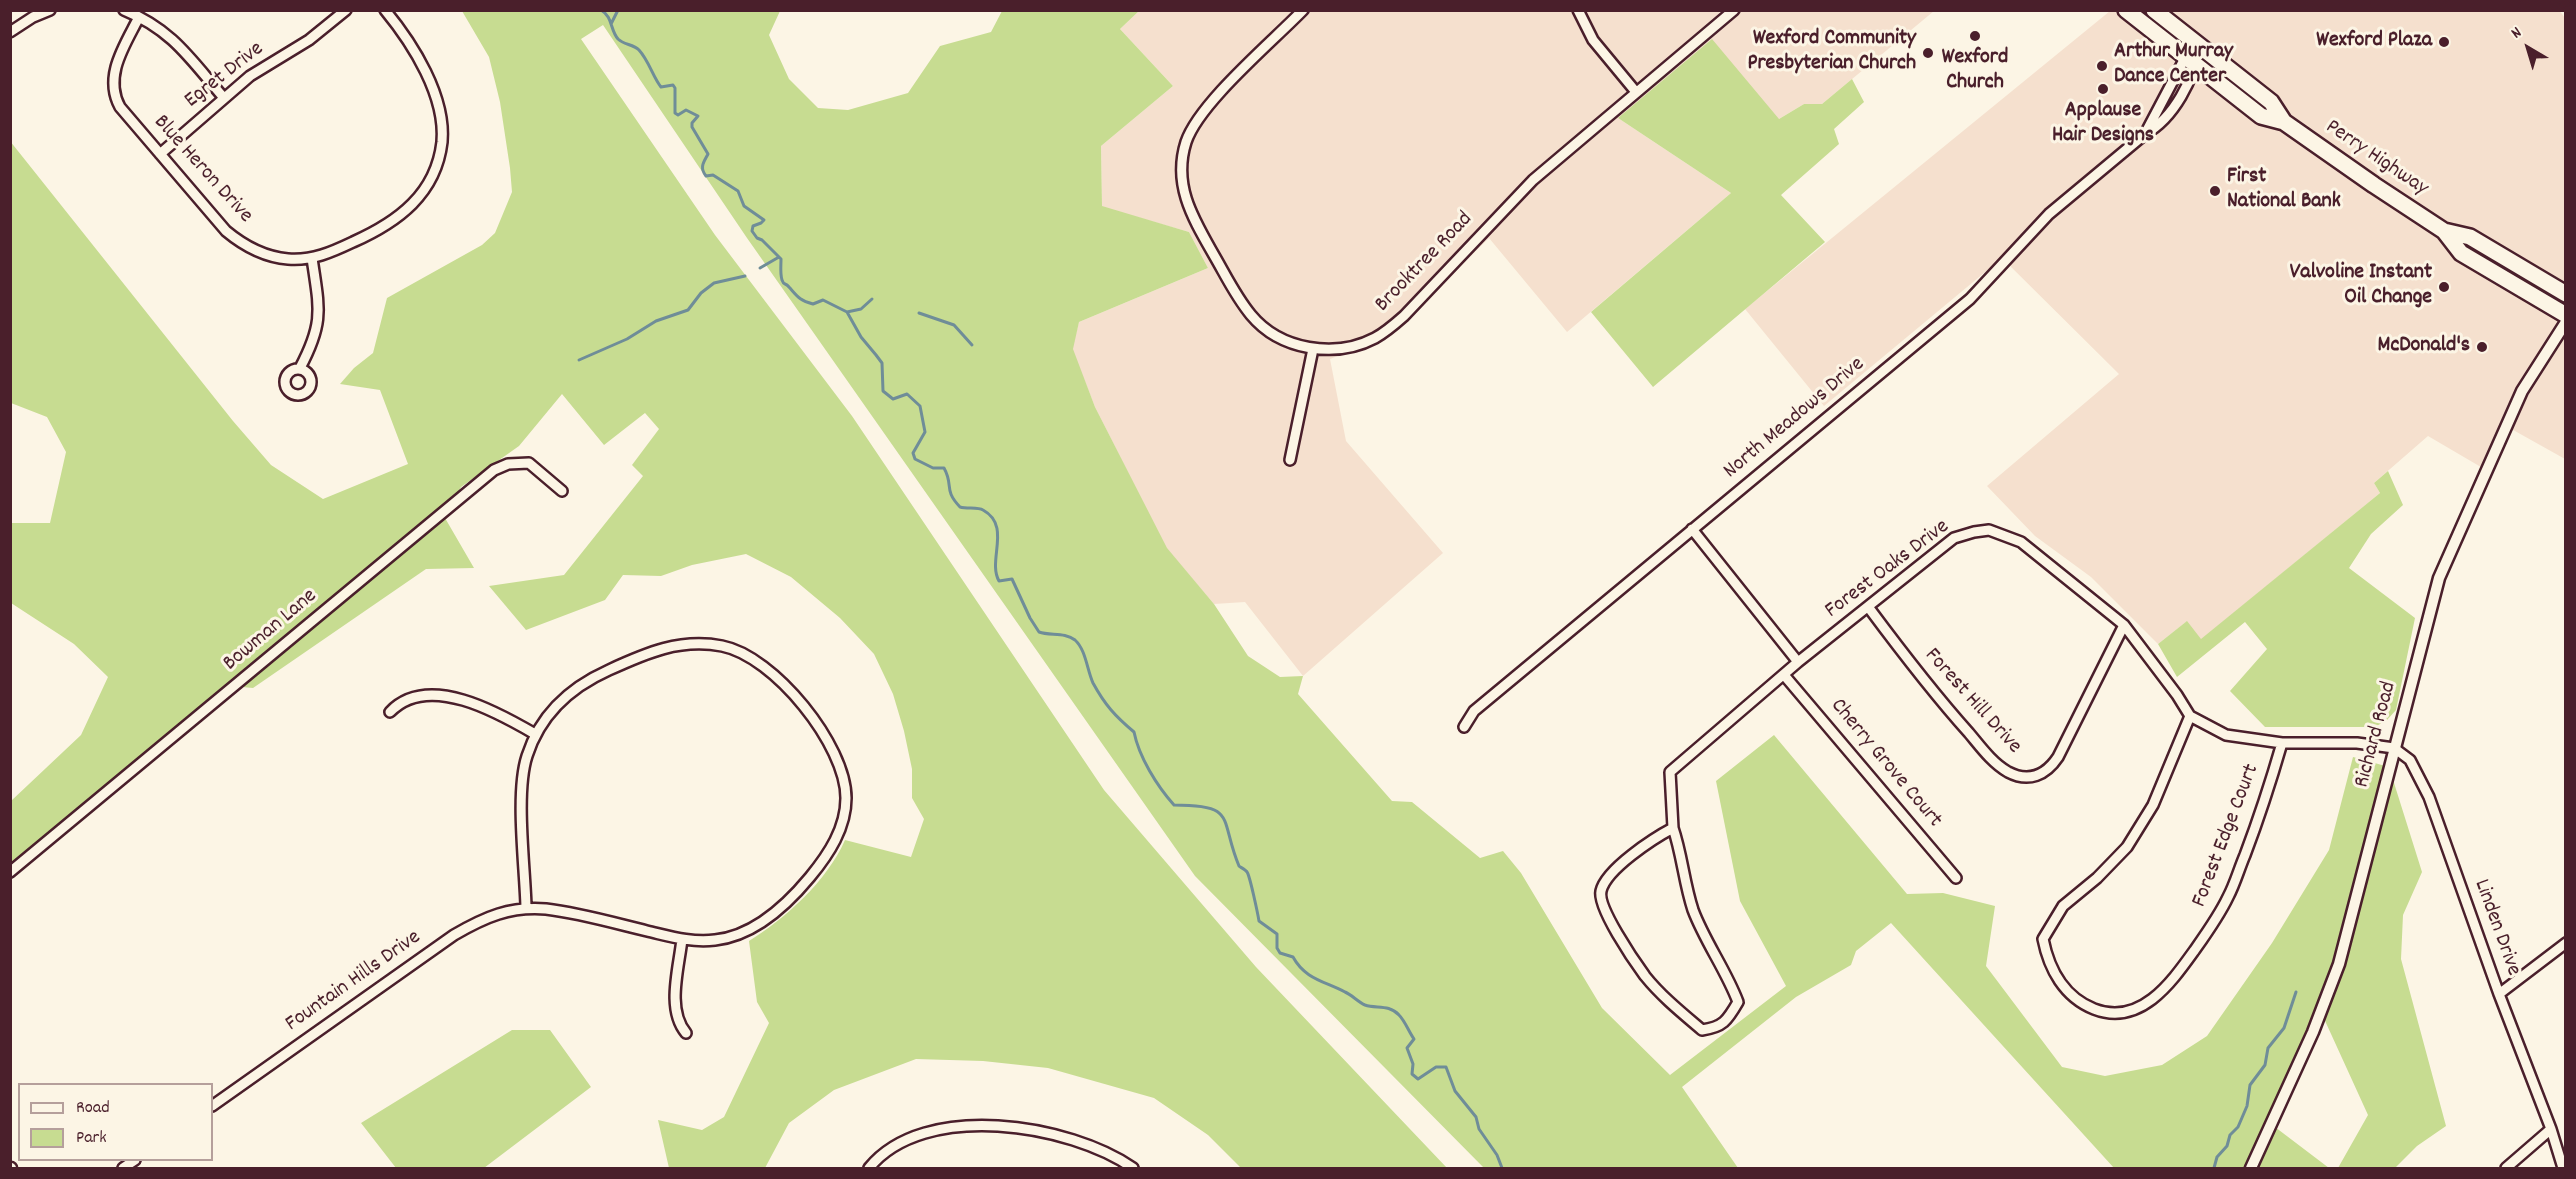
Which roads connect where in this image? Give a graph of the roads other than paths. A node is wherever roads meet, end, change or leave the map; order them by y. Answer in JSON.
{"nodes":[{"id":1,"x":50,"y":10,"type":"edge"},
{"id":2,"x":124,"y":10,"type":"edge"},
{"id":3,"x":346,"y":10,"type":"edge"},
{"id":4,"x":386,"y":10,"type":"edge"},
{"id":5,"x":1303,"y":10,"type":"edge"},
{"id":6,"x":1578,"y":10,"type":"edge"},
{"id":7,"x":1734,"y":10,"type":"edge"},
{"id":8,"x":2126,"y":10,"type":"edge"},
{"id":9,"x":2154,"y":10,"type":"edge"},
{"id":10,"x":139,"y":17,"type":"junction"},
{"id":11,"x":10,"y":32,"type":"edge"},
{"id":12,"x":2199,"y":47,"type":"junction"},
{"id":13,"x":2190,"y":63,"type":"junction"},
{"id":14,"x":1636,"y":92,"type":"junction"},
{"id":15,"x":224,"y":98,"type":"junction"},
{"id":16,"x":2284,"y":122,"type":"junction"},
{"id":17,"x":160,"y":154,"type":"junction"},
{"id":18,"x":2444,"y":231,"type":"junction"},
{"id":19,"x":312,"y":258,"type":"junction"},
{"id":20,"x":2565,"y":294,"type":"edge"},
{"id":21,"x":2565,"y":315,"type":"edge"},
{"id":22,"x":2565,"y":322,"type":"edge"},
{"id":23,"x":1313,"y":349,"type":"junction"},
{"id":24,"x":300,"y":368,"type":"dead end"},
{"id":25,"x":1290,"y":460,"type":"dead end"},
{"id":26,"x":562,"y":491,"type":"dead end"},
{"id":27,"x":1692,"y":529,"type":"junction"},
{"id":28,"x":1869,"y":608,"type":"junction"},
{"id":29,"x":2124,"y":625,"type":"junction"},
{"id":30,"x":1798,"y":662,"type":"junction"},
{"id":31,"x":1784,"y":675,"type":"junction"},
{"id":32,"x":390,"y":712,"type":"dead end"},
{"id":33,"x":2190,"y":716,"type":"junction"},
{"id":34,"x":1464,"y":727,"type":"dead end"},
{"id":35,"x":536,"y":734,"type":"junction"},
{"id":36,"x":2282,"y":743,"type":"junction"},
{"id":37,"x":2394,"y":748,"type":"junction"},
{"id":38,"x":1673,"y":828,"type":"junction"},
{"id":39,"x":10,"y":872,"type":"edge"},
{"id":40,"x":1956,"y":878,"type":"dead end"},
{"id":41,"x":526,"y":907,"type":"junction"},
{"id":42,"x":682,"y":939,"type":"junction"},
{"id":43,"x":2565,"y":943,"type":"edge"},
{"id":44,"x":2499,"y":994,"type":"junction"},
{"id":45,"x":686,"y":1033,"type":"dead end"},
{"id":46,"x":213,"y":1105,"type":"edge"},
{"id":47,"x":2551,"y":1129,"type":"junction"},
{"id":48,"x":869,"y":1168,"type":"edge"},
{"id":49,"x":1133,"y":1168,"type":"edge"},
{"id":50,"x":2251,"y":1168,"type":"edge"},
{"id":51,"x":2506,"y":1168,"type":"edge"},
{"id":52,"x":2563,"y":1168,"type":"edge"}],
"edges":[{"from":1,"to":11,"type":"street"},
{"from":2,"to":10,"type":"street"},
{"from":3,"to":15,"type":"street","name":"Egret Drive"},
{"from":4,"to":19,"type":"street","name":"Blue Heron Drive"},
{"from":5,"to":23,"type":"street","name":"Brooktree Road"},
{"from":6,"to":14,"type":"street"},
{"from":7,"to":14,"type":"street","name":"Brooktree Road"},
{"from":8,"to":13,"type":"highway","name":"Perry Highway"},
{"from":9,"to":12,"type":"highway","name":"Perry Highway"},
{"from":10,"to":15,"type":"street"},
{"from":10,"to":17,"type":"street","name":"Blue Heron Drive"},
{"from":12,"to":13,"type":"street","name":"North Meadows Drive"},
{"from":12,"to":16,"type":"highway","name":"Perry Highway"},
{"from":13,"to":16,"type":"highway","name":"Perry Highway"},
{"from":13,"to":27,"type":"street","name":"North Meadows Drive"},
{"from":14,"to":23,"type":"street","name":"Brooktree Road"},
{"from":15,"to":17,"type":"street","name":"Egret Drive"},
{"from":16,"to":18,"type":"highway","name":"Perry Highway"},
{"from":17,"to":19,"type":"street","name":"Blue Heron Drive"},
{"from":18,"to":20,"type":"highway","name":"Perry Highway"},
{"from":18,"to":21,"type":"highway","name":"Perry Highway"},
{"from":19,"to":24,"type":"street"},
{"from":22,"to":37,"type":"street","name":"Richard Road"},
{"from":23,"to":25,"type":"street"},
{"from":26,"to":39,"type":"street","name":"Bowman Lane"},
{"from":27,"to":30,"type":"street"},
{"from":27,"to":34,"type":"street","name":"North Meadows Drive"},
{"from":28,"to":29,"type":"street","name":"Forest Oaks Drive"},
{"from":28,"to":29,"type":"street","name":"Forest Hill Drive"},
{"from":28,"to":30,"type":"street","name":"Forest Oaks Drive"},
{"from":29,"to":33,"type":"street","name":"Forest Oaks Drive"},
{"from":30,"to":31,"type":"street"},
{"from":31,"to":38,"type":"street"},
{"from":31,"to":40,"type":"street","name":"Cherry Grove Court"},
{"from":32,"to":35,"type":"street"},
{"from":33,"to":36,"type":"street","name":"Forest Oaks Drive"},
{"from":33,"to":36,"type":"street","name":"Forest Edge Court"},
{"from":35,"to":41,"type":"street","name":"Fountain Hills Drive"},
{"from":35,"to":42,"type":"street","name":"Fountain Hills Drive"},
{"from":36,"to":37,"type":"street","name":"Forest Oaks Drive"},
{"from":37,"to":44,"type":"street","name":"Linden Drive"},
{"from":37,"to":50,"type":"street","name":"Richard Road"},
{"from":38,"to":38,"type":"street"},
{"from":41,"to":42,"type":"street","name":"Fountain Hills Drive"},
{"from":41,"to":46,"type":"street","name":"Fountain Hills Drive"},
{"from":42,"to":45,"type":"street"},
{"from":43,"to":44,"type":"street"},
{"from":44,"to":47,"type":"street","name":"Linden Drive"},
{"from":47,"to":51,"type":"street"},
{"from":47,"to":52,"type":"street","name":"Linden Drive"},
{"from":48,"to":49,"type":"street"}]}
